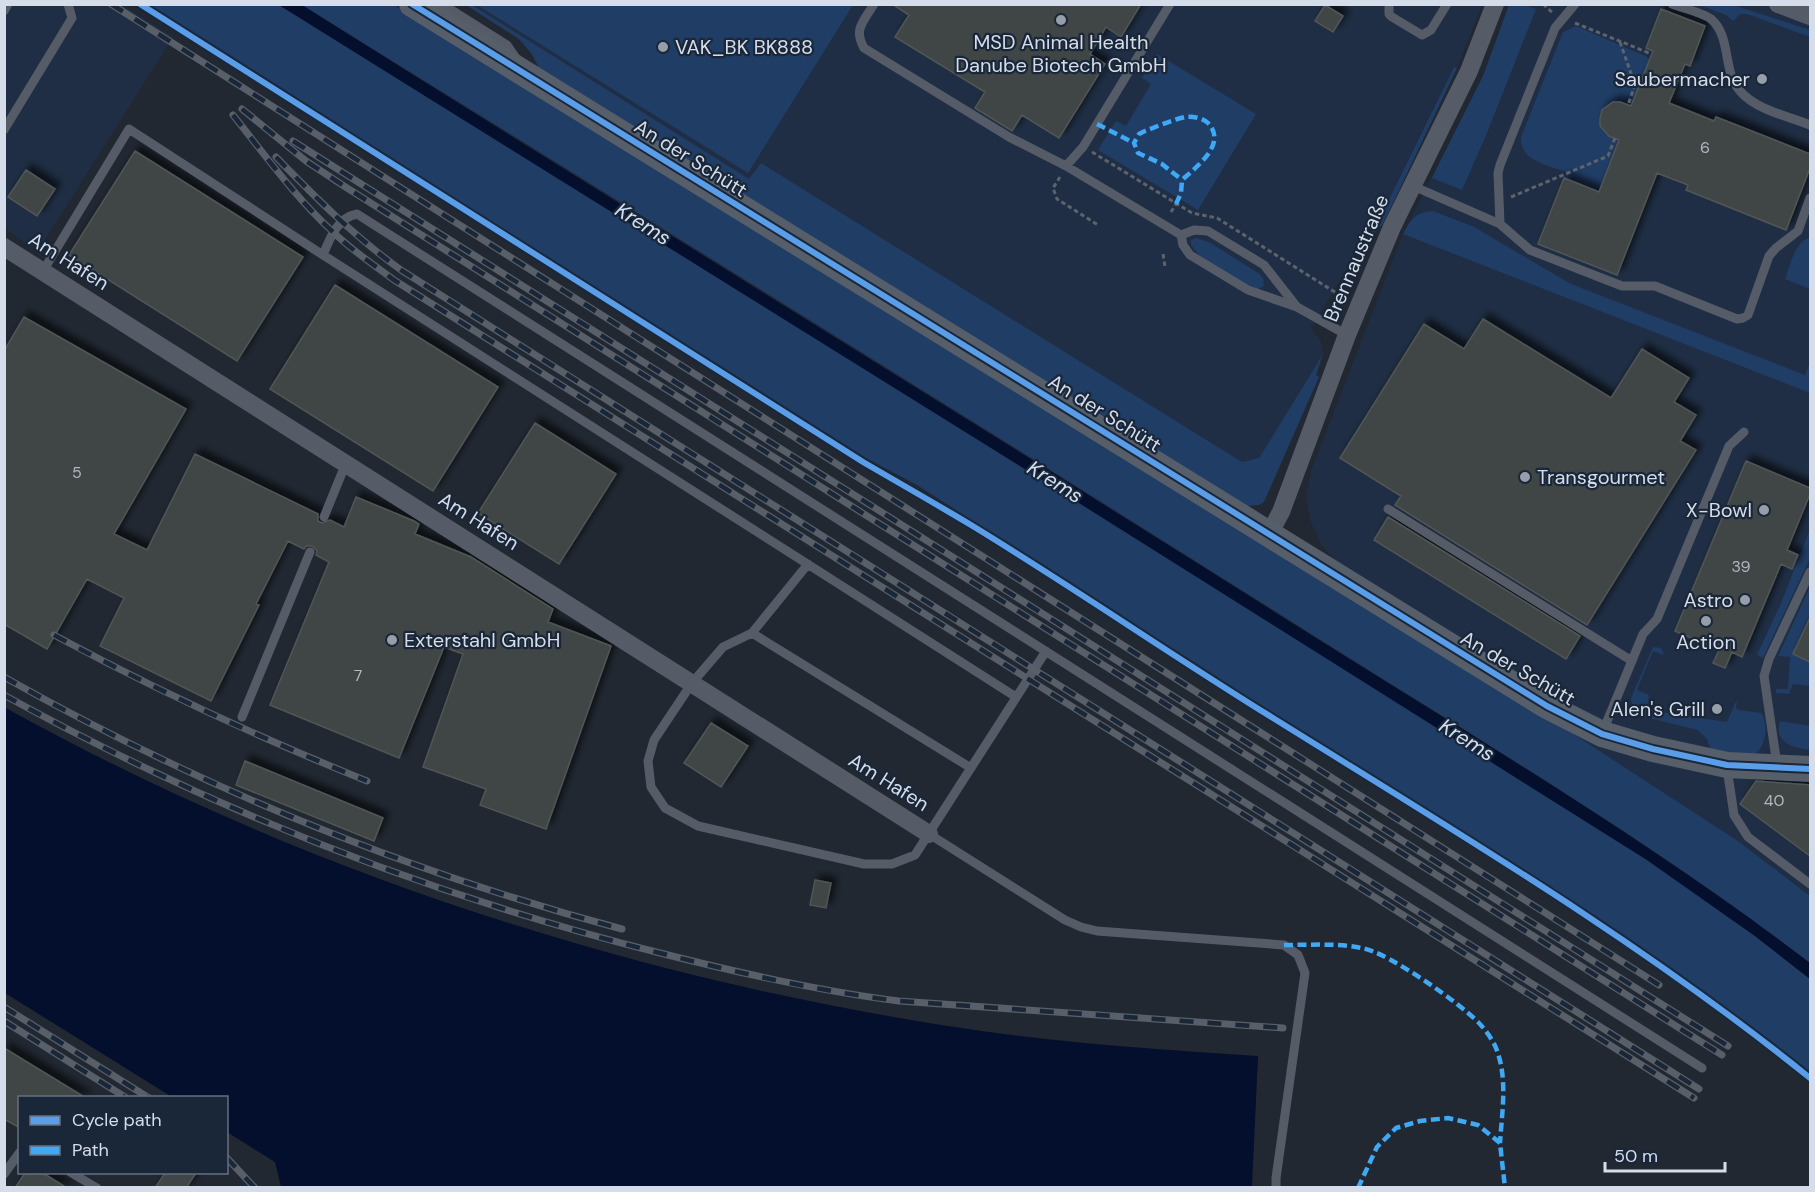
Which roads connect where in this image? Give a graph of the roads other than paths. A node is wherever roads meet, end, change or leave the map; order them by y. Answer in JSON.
{"nodes":[{"id":1,"x":8,"y":4,"type":"edge"},
{"id":2,"x":68,"y":4,"type":"edge"},
{"id":3,"x":412,"y":4,"type":"edge"},
{"id":4,"x":442,"y":4,"type":"edge"},
{"id":5,"x":874,"y":4,"type":"edge"},
{"id":6,"x":1170,"y":4,"type":"edge"},
{"id":7,"x":1389,"y":4,"type":"edge"},
{"id":8,"x":1448,"y":4,"type":"edge"},
{"id":9,"x":1495,"y":4,"type":"edge"},
{"id":10,"x":1575,"y":4,"type":"edge"},
{"id":11,"x":1672,"y":4,"type":"edge"},
{"id":12,"x":1778,"y":4,"type":"edge"},
{"id":13,"x":4,"y":11,"type":"edge"},
{"id":14,"x":1810,"y":16,"type":"edge"},
{"id":15,"x":520,"y":72,"type":"junction"},
{"id":16,"x":1810,"y":125,"type":"edge"},
{"id":17,"x":4,"y":130,"type":"edge"},
{"id":18,"x":1066,"y":166,"type":"junction"},
{"id":19,"x":1413,"y":186,"type":"junction"},
{"id":20,"x":1810,"y":198,"type":"edge"},
{"id":21,"x":1500,"y":224,"type":"junction"},
{"id":22,"x":1181,"y":234,"type":"junction"},
{"id":23,"x":4,"y":247,"type":"edge"},
{"id":24,"x":323,"y":255,"type":"junction"},
{"id":25,"x":43,"y":271,"type":"junction"},
{"id":26,"x":1297,"y":307,"type":"junction"},
{"id":27,"x":1347,"y":335,"type":"junction"},
{"id":28,"x":1744,"y":432,"type":"dead end"},
{"id":29,"x":346,"y":463,"type":"junction"},
{"id":30,"x":1388,"y":509,"type":"dead end"},
{"id":31,"x":324,"y":517,"type":"dead end"},
{"id":32,"x":1269,"y":534,"type":"junction"},
{"id":33,"x":310,"y":552,"type":"dead end"},
{"id":34,"x":808,"y":564,"type":"junction"},
{"id":35,"x":1810,"y":572,"type":"edge"},
{"id":36,"x":752,"y":633,"type":"junction"},
{"id":37,"x":1046,"y":651,"type":"junction"},
{"id":38,"x":1632,"y":661,"type":"junction"},
{"id":39,"x":692,"y":683,"type":"junction"},
{"id":40,"x":1016,"y":697,"type":"junction"},
{"id":41,"x":242,"y":717,"type":"dead end"},
{"id":42,"x":1602,"y":734,"type":"junction"},
{"id":43,"x":1727,"y":765,"type":"junction"},
{"id":44,"x":1777,"y":767,"type":"junction"},
{"id":45,"x":971,"y":768,"type":"junction"},
{"id":46,"x":1810,"y":769,"type":"edge"},
{"id":47,"x":929,"y":834,"type":"junction"},
{"id":48,"x":1810,"y":884,"type":"edge"},
{"id":49,"x":1702,"y":1068,"type":"dead end"},
{"id":50,"x":18,"y":1155,"type":"edge"},
{"id":51,"x":5,"y":1171,"type":"edge"},
{"id":52,"x":72,"y":1174,"type":"edge"},
{"id":53,"x":98,"y":1188,"type":"edge"},
{"id":54,"x":1276,"y":1188,"type":"edge"}],
"edges":[{"from":1,"to":13,"type":"lane"},
{"from":2,"to":17,"type":"lane"},
{"from":3,"to":15,"type":"street","name":"An der Schütt"},
{"from":4,"to":15,"type":"lane"},
{"from":5,"to":18,"type":"lane"},
{"from":6,"to":18,"type":"lane"},
{"from":7,"to":8,"type":"lane"},
{"from":9,"to":19,"type":"street","name":"Brennaustraße"},
{"from":10,"to":21,"type":"lane"},
{"from":11,"to":16,"type":"lane"},
{"from":12,"to":14,"type":"street"},
{"from":15,"to":32,"type":"street","name":"An der Schütt"},
{"from":18,"to":22,"type":"lane"},
{"from":19,"to":21,"type":"lane"},
{"from":19,"to":27,"type":"street","name":"Brennaustraße"},
{"from":20,"to":21,"type":"lane"},
{"from":22,"to":26,"type":"lane"},
{"from":22,"to":26,"type":"lane"},
{"from":23,"to":25,"type":"street","name":"Am Hafen"},
{"from":24,"to":25,"type":"lane"},
{"from":24,"to":34,"type":"lane"},
{"from":24,"to":37,"type":"lane"},
{"from":25,"to":29,"type":"street","name":"Am Hafen"},
{"from":26,"to":27,"type":"lane"},
{"from":27,"to":32,"type":"street","name":"Brennaustraße"},
{"from":28,"to":38,"type":"lane"},
{"from":29,"to":31,"type":"lane"},
{"from":29,"to":39,"type":"street","name":"Am Hafen"},
{"from":30,"to":38,"type":"lane"},
{"from":32,"to":42,"type":"street","name":"An der Schütt"},
{"from":33,"to":41,"type":"lane"},
{"from":34,"to":36,"type":"lane"},
{"from":34,"to":40,"type":"lane"},
{"from":35,"to":44,"type":"lane"},
{"from":36,"to":39,"type":"lane"},
{"from":36,"to":45,"type":"lane"},
{"from":37,"to":40,"type":"lane"},
{"from":37,"to":49,"type":"lane"},
{"from":38,"to":42,"type":"lane"},
{"from":39,"to":47,"type":"street","name":"Am Hafen"},
{"from":39,"to":47,"type":"lane"},
{"from":40,"to":45,"type":"lane"},
{"from":42,"to":43,"type":"street","name":"An der Schütt"},
{"from":43,"to":44,"type":"street","name":"An der Schütt"},
{"from":43,"to":48,"type":"lane"},
{"from":44,"to":46,"type":"street","name":"An der Schütt"},
{"from":45,"to":47,"type":"lane"},
{"from":47,"to":54,"type":"lane"},
{"from":50,"to":51,"type":"lane"},
{"from":52,"to":53,"type":"lane"}]}
